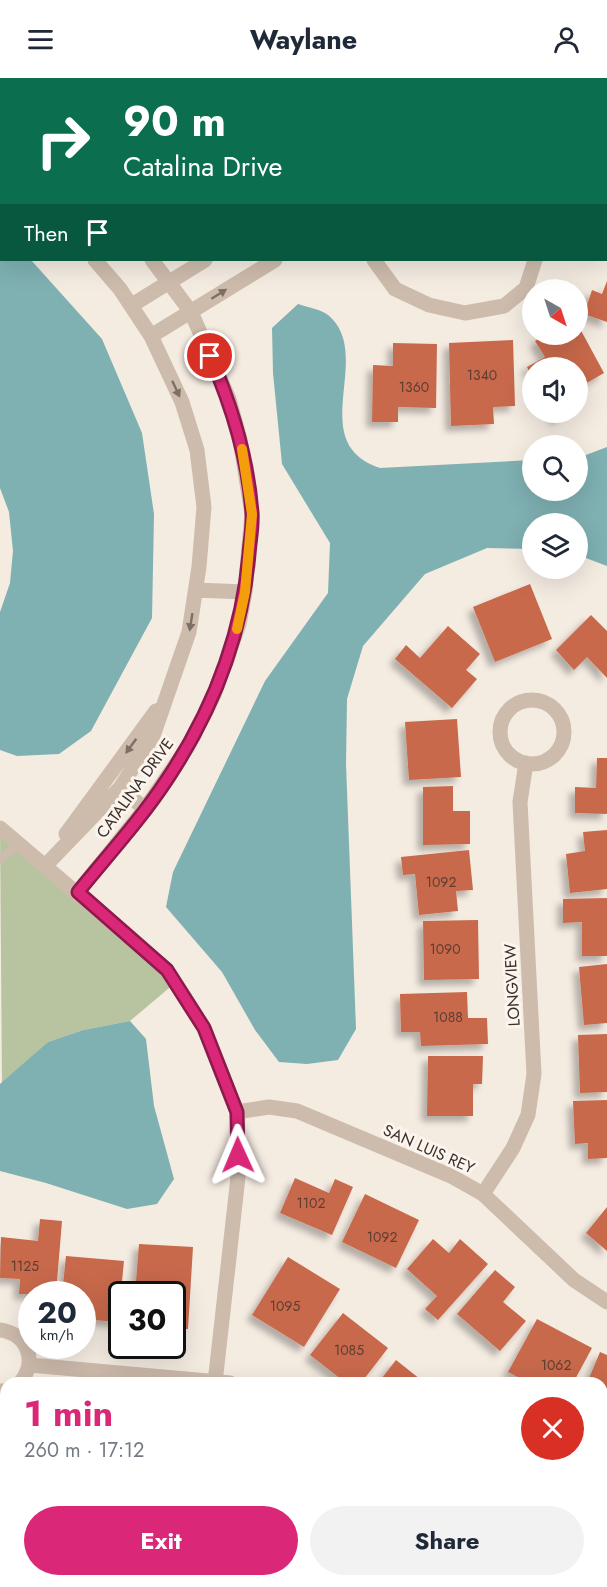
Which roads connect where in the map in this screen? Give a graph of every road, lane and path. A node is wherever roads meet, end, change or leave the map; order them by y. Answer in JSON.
{"nodes":[{"id":1,"x":96,"y":261,"type":"edge"},
{"id":2,"x":154,"y":261,"type":"edge"},
{"id":3,"x":203,"y":261,"type":"edge"},
{"id":4,"x":273,"y":261,"type":"edge"},
{"id":5,"x":375,"y":261,"type":"edge"},
{"id":6,"x":535,"y":261,"type":"edge"},
{"id":7,"x":169,"y":281,"type":"junction"},
{"id":8,"x":132,"y":306,"type":"junction"},
{"id":9,"x":191,"y":312,"type":"junction"},
{"id":10,"x":151,"y":336,"type":"junction"},
{"id":11,"x":196,"y":590,"type":"junction"},
{"id":12,"x":245,"y":592,"type":"junction"},
{"id":13,"x":165,"y":699,"type":"junction"},
{"id":14,"x":526,"y":763,"type":"junction"},
{"id":15,"x":120,"y":788,"type":"junction"},
{"id":16,"x":146,"y":809,"type":"junction"},
{"id":17,"x":0,"y":828,"type":"edge"},
{"id":18,"x":20,"y":844,"type":"junction"},
{"id":19,"x":0,"y":859,"type":"edge"},
{"id":20,"x":46,"y":865,"type":"junction"},
{"id":21,"x":78,"y":892,"type":"junction"},
{"id":22,"x":237,"y":1112,"type":"junction"},
{"id":23,"x":483,"y":1194,"type":"junction"},
{"id":24,"x":607,"y":1302,"type":"edge"},
{"id":25,"x":0,"y":1330,"type":"edge"},
{"id":26,"x":30,"y":1365,"type":"junction"},
{"id":27,"x":23,"y":1377,"type":"edge"},
{"id":28,"x":164,"y":1377,"type":"edge"},
{"id":29,"x":220,"y":1377,"type":"edge"}],
"edges":[{"from":1,"to":8,"type":"street","name":"CATALINA DRIVE"},
{"from":2,"to":7,"type":"street","name":"CATALINA DRIVE"},
{"from":3,"to":7,"type":"street"},
{"from":9,"to":4,"type":"street","one_way":true},
{"from":5,"to":6,"type":"street"},
{"from":7,"to":8,"type":"street"},
{"from":7,"to":9,"type":"street","name":"CATALINA DRIVE"},
{"from":8,"to":10,"type":"street","name":"CATALINA DRIVE"},
{"from":9,"to":10,"type":"street"},
{"from":9,"to":12,"type":"street","name":"CATALINA DRIVE"},
{"from":10,"to":11,"type":"street","name":"CATALINA DRIVE","one_way":true},
{"from":11,"to":12,"type":"street"},
{"from":11,"to":13,"type":"street","name":"CATALINA DRIVE","one_way":true},
{"from":12,"to":16,"type":"street","name":"CATALINA DRIVE"},
{"from":13,"to":15,"type":"street","name":"CATALINA DRIVE"},
{"from":13,"to":20,"type":"street","name":"CATALINA DRIVE","one_way":true},
{"from":14,"to":14,"type":"street"},
{"from":14,"to":23,"type":"street","name":"LONGVIEW"},
{"from":15,"to":16,"type":"street"},
{"from":15,"to":20,"type":"street","name":"CATALINA DRIVE"},
{"from":16,"to":21,"type":"street","name":"CATALINA DRIVE"},
{"from":17,"to":18,"type":"street"},
{"from":18,"to":19,"type":"lane"},
{"from":18,"to":20,"type":"street"},
{"from":20,"to":21,"type":"street"},
{"from":21,"to":22,"type":"street"},
{"from":22,"to":23,"type":"street","name":"SAN LUIS REY"},
{"from":22,"to":29,"type":"street"},
{"from":23,"to":24,"type":"street","name":"SAN LUIS REY"},
{"from":25,"to":26,"type":"street"},
{"from":26,"to":27,"type":"street"},
{"from":26,"to":28,"type":"street"}]}
